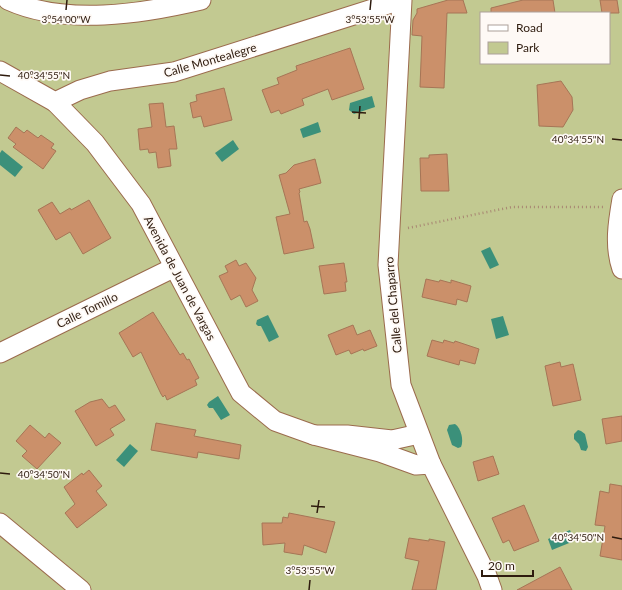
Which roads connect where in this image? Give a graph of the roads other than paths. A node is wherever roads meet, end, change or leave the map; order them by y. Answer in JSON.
{"nodes":[{"id":1,"x":8,"y":0,"type":"edge"},
{"id":2,"x":201,"y":0,"type":"edge"},
{"id":3,"x":401,"y":0,"type":"edge"},
{"id":4,"x":0,"y":71,"type":"edge"},
{"id":5,"x":55,"y":102,"type":"junction"},
{"id":6,"x":621,"y":203,"type":"edge"},
{"id":7,"x":174,"y":268,"type":"junction"},
{"id":8,"x":622,"y":269,"type":"edge"},
{"id":9,"x":0,"y":353,"type":"edge"},
{"id":10,"x":420,"y":434,"type":"junction"},
{"id":11,"x":314,"y":435,"type":"junction"},
{"id":12,"x":431,"y":464,"type":"junction"},
{"id":13,"x":0,"y":523,"type":"edge"},
{"id":14,"x":81,"y":590,"type":"edge"},
{"id":15,"x":492,"y":590,"type":"edge"}],
"edges":[{"from":1,"to":2,"type":"street"},
{"from":3,"to":5,"type":"street","name":"Calle Montealegre"},
{"from":3,"to":10,"type":"street","name":"Calle del Chaparro"},
{"from":4,"to":5,"type":"street"},
{"from":5,"to":7,"type":"street","name":"Avenida de Juan de Vargas"},
{"from":6,"to":8,"type":"street"},
{"from":7,"to":9,"type":"street","name":"Calle Tomillo"},
{"from":7,"to":11,"type":"street","name":"Avenida de Juan de Vargas"},
{"from":10,"to":11,"type":"street","name":"Avenida de Juan de Vargas"},
{"from":10,"to":12,"type":"street","name":"Calle del Chaparro"},
{"from":11,"to":12,"type":"street","name":"Avenida de Juan de Vargas"},
{"from":12,"to":15,"type":"street","name":"Calle del Chaparro"},
{"from":13,"to":14,"type":"street"}]}
